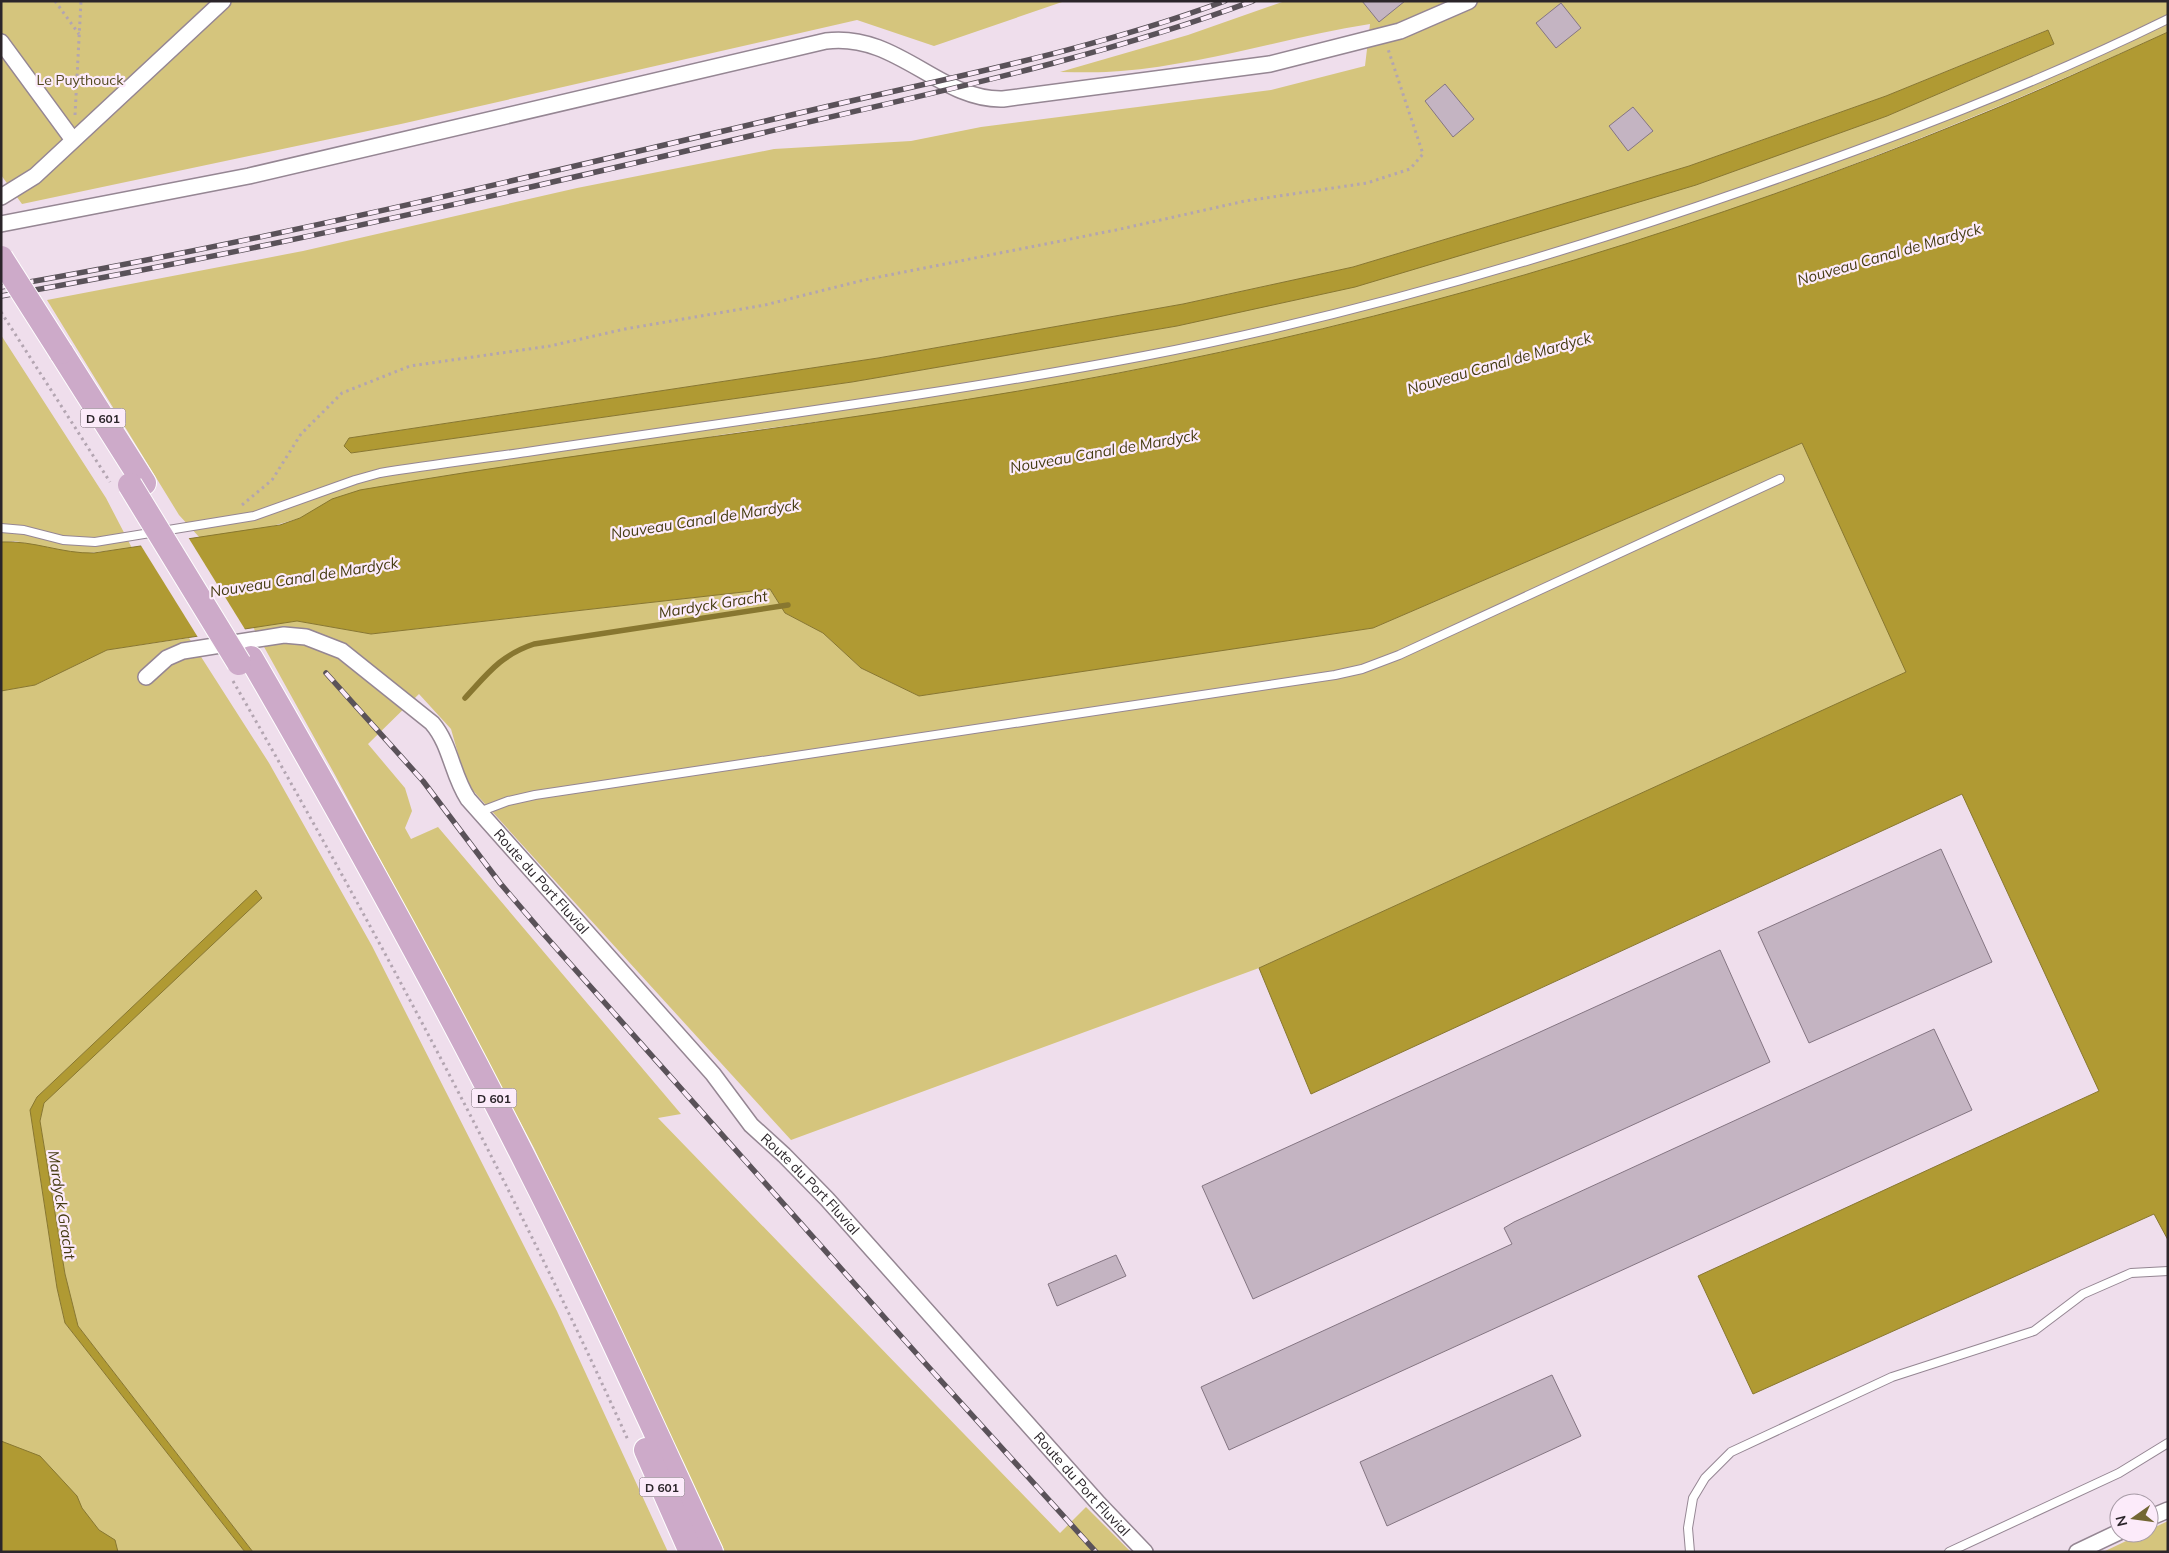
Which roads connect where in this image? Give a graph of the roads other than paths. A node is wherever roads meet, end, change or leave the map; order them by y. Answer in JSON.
{"nodes":[{"id":1,"x":224,"y":1,"type":"edge"},
{"id":2,"x":1469,"y":1,"type":"edge"},
{"id":3,"x":2168,"y":19,"type":"edge"},
{"id":4,"x":1,"y":42,"type":"edge"},
{"id":5,"x":73,"y":140,"type":"junction"},
{"id":6,"x":1,"y":197,"type":"edge"},
{"id":7,"x":1,"y":224,"type":"edge"},
{"id":8,"x":1,"y":258,"type":"edge"},
{"id":9,"x":1,"y":282,"type":"edge"},
{"id":10,"x":46,"y":355,"type":"junction"},
{"id":11,"x":1780,"y":479,"type":"dead end"},
{"id":12,"x":1,"y":528,"type":"edge"},
{"id":13,"x":240,"y":666,"type":"junction"},
{"id":14,"x":146,"y":677,"type":"dead end"},
{"id":15,"x":479,"y":812,"type":"junction"},
{"id":16,"x":2168,"y":1271,"type":"edge"},
{"id":17,"x":2168,"y":1443,"type":"edge"},
{"id":18,"x":2109,"y":1537,"type":"edge"},
{"id":19,"x":691,"y":1552,"type":"edge"},
{"id":20,"x":711,"y":1552,"type":"edge"},
{"id":21,"x":1145,"y":1552,"type":"edge"},
{"id":22,"x":1690,"y":1552,"type":"edge"},
{"id":23,"x":1949,"y":1552,"type":"edge"},
{"id":24,"x":2077,"y":1552,"type":"edge"}],
"edges":[{"from":1,"to":5,"type":"street"},
{"from":2,"to":7,"type":"street"},
{"from":3,"to":12,"type":"lane"},
{"from":4,"to":5,"type":"street"},
{"from":5,"to":6,"type":"street"},
{"from":8,"to":10,"type":"main road","number":"D 601","bridge":true},
{"from":9,"to":10,"type":"main road","number":"D 601"},
{"from":10,"to":13,"type":"main road","number":"D 601"},
{"from":11,"to":15,"type":"lane"},
{"from":13,"to":19,"type":"main road","number":"D 601"},
{"from":13,"to":20,"type":"main road","number":"D 601"},
{"from":14,"to":15,"type":"street","name":"Route du Port Fluvial"},
{"from":15,"to":21,"type":"street","name":"Route du Port Fluvial"},
{"from":16,"to":22,"type":"lane"},
{"from":17,"to":23,"type":"lane"},
{"from":18,"to":24,"type":"street"}]}
